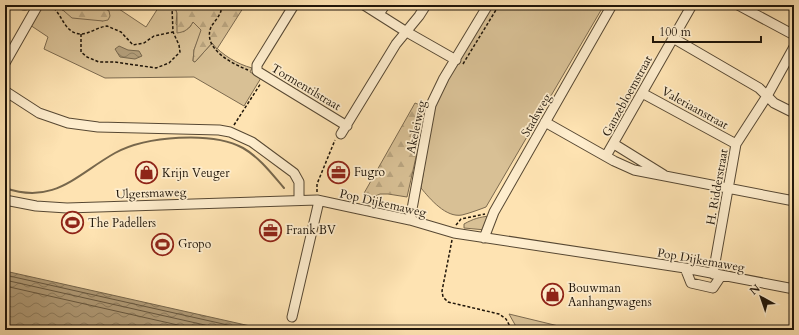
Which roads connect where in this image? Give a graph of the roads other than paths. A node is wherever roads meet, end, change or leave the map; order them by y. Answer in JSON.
{"nodes":[{"id":1,"x":38,"y":5,"type":"edge"},
{"id":2,"x":294,"y":5,"type":"edge"},
{"id":3,"x":364,"y":5,"type":"edge"},
{"id":4,"x":385,"y":5,"type":"edge"},
{"id":5,"x":426,"y":5,"type":"edge"},
{"id":6,"x":488,"y":5,"type":"edge"},
{"id":7,"x":612,"y":5,"type":"edge"},
{"id":8,"x":692,"y":5,"type":"edge"},
{"id":9,"x":738,"y":5,"type":"edge"},
{"id":10,"x":379,"y":14,"type":"junction"},
{"id":11,"x":405,"y":31,"type":"junction"},
{"id":12,"x":794,"y":35,"type":"edge"},
{"id":13,"x":673,"y":38,"type":"junction"},
{"id":14,"x":794,"y":47,"type":"edge"},
{"id":15,"x":456,"y":60,"type":"junction"},
{"id":16,"x":5,"y":63,"type":"edge"},
{"id":17,"x":5,"y":91,"type":"edge"},
{"id":18,"x":642,"y":93,"type":"junction"},
{"id":19,"x":768,"y":96,"type":"junction"},
{"id":20,"x":794,"y":113,"type":"edge"},
{"id":21,"x":545,"y":122,"type":"junction"},
{"id":22,"x":614,"y":144,"type":"junction"},
{"id":23,"x":736,"y":144,"type":"junction"},
{"id":24,"x":606,"y":156,"type":"junction"},
{"id":25,"x":667,"y":176,"type":"junction"},
{"id":26,"x":729,"y":189,"type":"junction"},
{"id":27,"x":5,"y":200,"type":"edge"},
{"id":28,"x":299,"y":200,"type":"junction"},
{"id":29,"x":318,"y":201,"type":"junction"},
{"id":30,"x":794,"y":201,"type":"edge"},
{"id":31,"x":410,"y":220,"type":"junction"},
{"id":32,"x":484,"y":238,"type":"junction"},
{"id":33,"x":685,"y":268,"type":"junction"},
{"id":34,"x":717,"y":275,"type":"junction"},
{"id":35,"x":794,"y":289,"type":"edge"},
{"id":36,"x":292,"y":317,"type":"dead end"}],
"edges":[{"from":1,"to":16,"type":"street"},
{"from":2,"to":11,"type":"street","name":"Tormentilstraat"},
{"from":3,"to":10,"type":"street"},
{"from":4,"to":10,"type":"street"},
{"from":5,"to":11,"type":"street","name":"Tormentilstraat"},
{"from":6,"to":15,"type":"street","name":"Akeleiweg"},
{"from":7,"to":21,"type":"street","name":"Stadsweg"},
{"from":8,"to":13,"type":"street","name":"Ganzebloemstraat"},
{"from":9,"to":12,"type":"street"},
{"from":10,"to":11,"type":"street"},
{"from":11,"to":15,"type":"street"},
{"from":13,"to":18,"type":"street","name":"Ganzebloemstraat"},
{"from":13,"to":19,"type":"street"},
{"from":14,"to":19,"type":"street","name":"H. Ridderstraat"},
{"from":15,"to":31,"type":"street","name":"Akeleiweg"},
{"from":17,"to":28,"type":"street"},
{"from":18,"to":22,"type":"street","name":"Ganzebloemstraat"},
{"from":18,"to":23,"type":"street","name":"Valeriaanstraat"},
{"from":19,"to":20,"type":"street"},
{"from":19,"to":23,"type":"street","name":"H. Ridderstraat"},
{"from":21,"to":24,"type":"street"},
{"from":21,"to":32,"type":"street","name":"Stadsweg"},
{"from":22,"to":24,"type":"street","name":"Ganzebloemstraat"},
{"from":22,"to":25,"type":"street"},
{"from":23,"to":26,"type":"street","name":"H. Ridderstraat"},
{"from":24,"to":25,"type":"street"},
{"from":25,"to":26,"type":"street"},
{"from":26,"to":30,"type":"street"},
{"from":26,"to":34,"type":"street","name":"H. Ridderstraat"},
{"from":27,"to":28,"type":"street","name":"Ulgersmaweg"},
{"from":28,"to":29,"type":"street","name":"Pop Dijkemaweg"},
{"from":29,"to":31,"type":"street","name":"Pop Dijkemaweg"},
{"from":29,"to":36,"type":"street"},
{"from":31,"to":32,"type":"street","name":"Pop Dijkemaweg"},
{"from":32,"to":33,"type":"street","name":"Pop Dijkemaweg"},
{"from":33,"to":34,"type":"street","name":"Pop Dijkemaweg"},
{"from":33,"to":34,"type":"street"},
{"from":34,"to":35,"type":"street","name":"Pop Dijkemaweg"}]}
